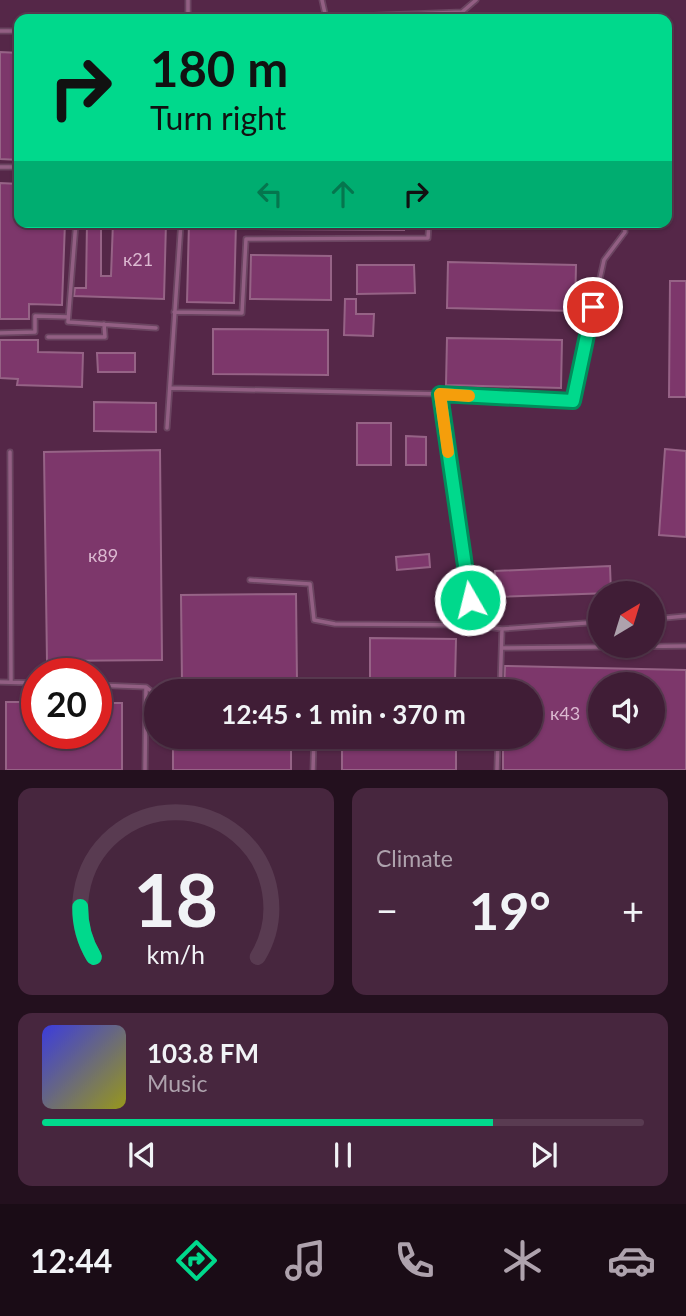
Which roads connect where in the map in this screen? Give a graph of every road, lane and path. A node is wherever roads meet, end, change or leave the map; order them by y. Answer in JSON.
{"nodes":[{"id":1,"x":476,"y":0,"type":"edge"},
{"id":2,"x":417,"y":14,"type":"edge"},
{"id":3,"x":75,"y":228,"type":"edge"},
{"id":4,"x":181,"y":228,"type":"edge"},
{"id":5,"x":429,"y":228,"type":"edge"},
{"id":6,"x":625,"y":228,"type":"edge"},
{"id":7,"x":174,"y":312,"type":"junction"},
{"id":8,"x":68,"y":317,"type":"junction"},
{"id":9,"x":104,"y":324,"type":"junction"},
{"id":10,"x":156,"y":328,"type":"dead end"},
{"id":11,"x":0,"y":333,"type":"edge"},
{"id":12,"x":48,"y":337,"type":"dead end"},
{"id":13,"x":170,"y":388,"type":"junction"},
{"id":14,"x":440,"y":394,"type":"junction"},
{"id":15,"x":167,"y":428,"type":"dead end"},
{"id":16,"x":10,"y":452,"type":"dead end"},
{"id":17,"x":250,"y":580,"type":"dead end"},
{"id":18,"x":686,"y":617,"type":"edge"},
{"id":19,"x":665,"y":618,"type":"edge"},
{"id":20,"x":588,"y":623,"type":"edge"},
{"id":21,"x":474,"y":625,"type":"junction"},
{"id":22,"x":502,"y":629,"type":"junction"},
{"id":23,"x":686,"y":646,"type":"edge"},
{"id":24,"x":502,"y":648,"type":"junction"},
{"id":25,"x":501,"y":679,"type":"edge"},
{"id":26,"x":0,"y":682,"type":"edge"},
{"id":27,"x":11,"y":682,"type":"junction"},
{"id":28,"x":21,"y":682,"type":"edge"},
{"id":29,"x":112,"y":686,"type":"edge"},
{"id":30,"x":144,"y":687,"type":"edge"},
{"id":31,"x":145,"y":749,"type":"edge"},
{"id":32,"x":314,"y":749,"type":"edge"},
{"id":33,"x":498,"y":749,"type":"edge"},
{"id":34,"x":145,"y":770,"type":"edge"},
{"id":35,"x":313,"y":770,"type":"edge"},
{"id":36,"x":497,"y":770,"type":"edge"}],
"edges":[{"from":1,"to":2,"type":"lane"},
{"from":3,"to":8,"type":"lane"},
{"from":4,"to":7,"type":"lane"},
{"from":5,"to":7,"type":"lane"},
{"from":6,"to":14,"type":"lane"},
{"from":7,"to":13,"type":"lane"},
{"from":8,"to":9,"type":"lane"},
{"from":8,"to":11,"type":"lane"},
{"from":9,"to":10,"type":"lane"},
{"from":9,"to":12,"type":"lane"},
{"from":13,"to":14,"type":"lane"},
{"from":13,"to":15,"type":"lane"},
{"from":14,"to":21,"type":"lane"},
{"from":16,"to":27,"type":"lane"},
{"from":17,"to":21,"type":"lane"},
{"from":18,"to":19,"type":"lane"},
{"from":20,"to":22,"type":"lane"},
{"from":21,"to":22,"type":"lane"},
{"from":22,"to":24,"type":"lane"},
{"from":23,"to":24,"type":"lane"},
{"from":24,"to":25,"type":"lane"},
{"from":26,"to":27,"type":"lane"},
{"from":27,"to":28,"type":"lane"},
{"from":29,"to":30,"type":"lane"},
{"from":31,"to":34,"type":"lane"},
{"from":32,"to":35,"type":"lane"},
{"from":33,"to":36,"type":"lane"}]}
